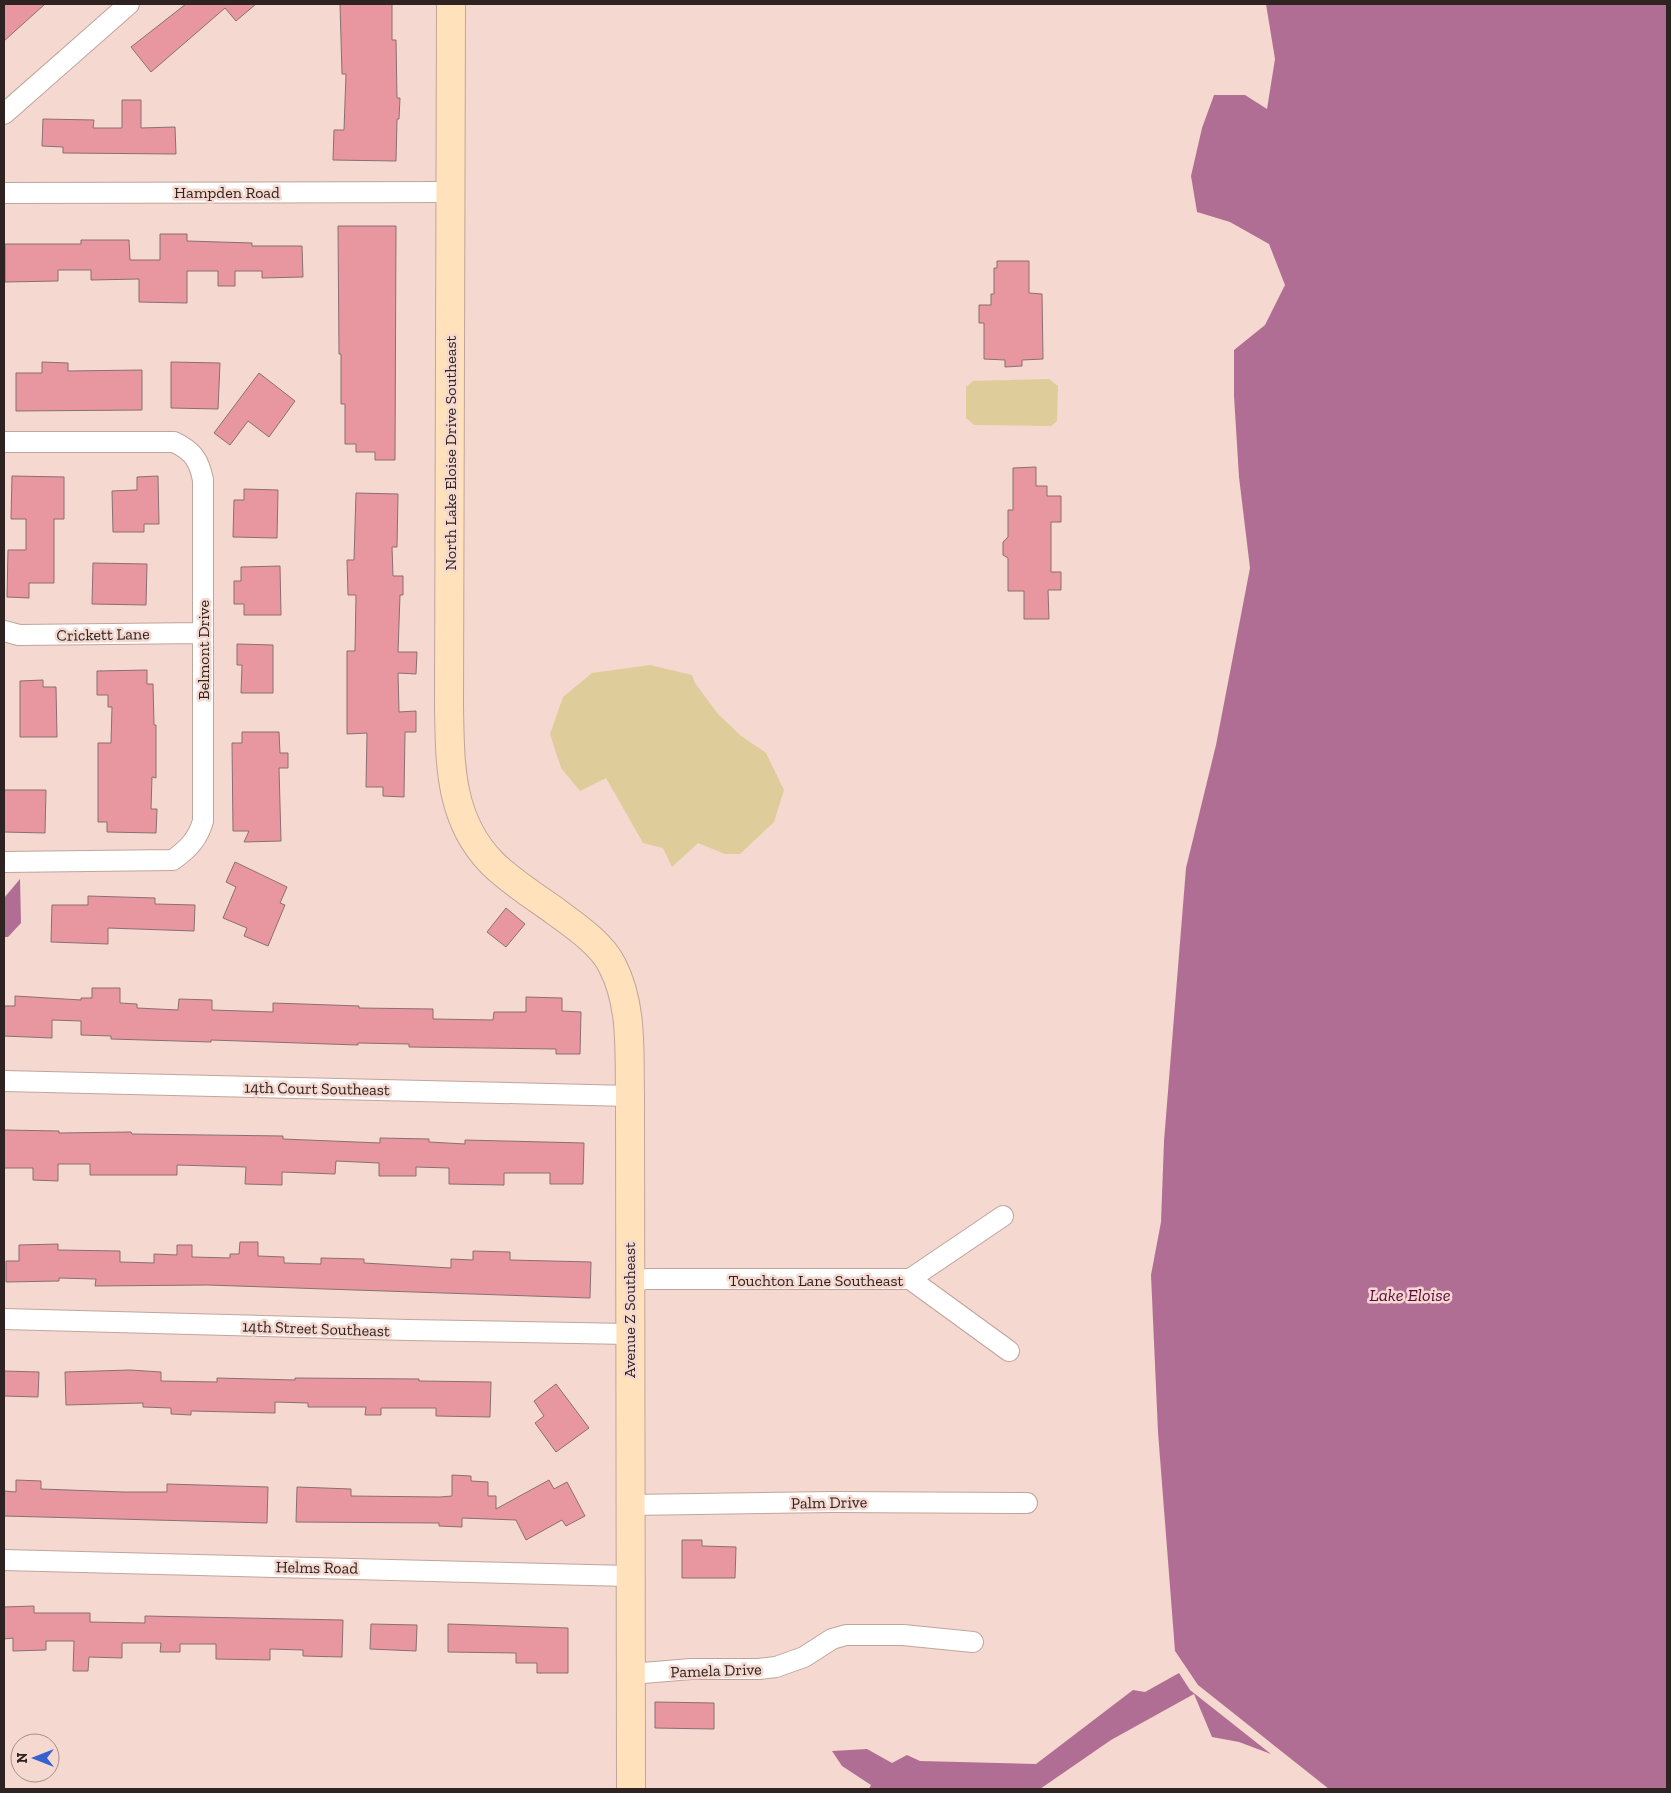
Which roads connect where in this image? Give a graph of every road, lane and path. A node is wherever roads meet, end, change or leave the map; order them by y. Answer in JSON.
{"nodes":[{"id":1,"x":129,"y":4,"type":"edge"},
{"id":2,"x":451,"y":4,"type":"edge"},
{"id":3,"x":4,"y":114,"type":"edge"},
{"id":4,"x":449,"y":192,"type":"junction"},
{"id":5,"x":4,"y":193,"type":"edge"},
{"id":6,"x":4,"y":442,"type":"edge"},
{"id":7,"x":4,"y":631,"type":"edge"},
{"id":8,"x":202,"y":632,"type":"junction"},
{"id":9,"x":4,"y":862,"type":"edge"},
{"id":10,"x":514,"y":880,"type":"joint"},
{"id":11,"x":4,"y":1081,"type":"edge"},
{"id":12,"x":630,"y":1096,"type":"junction"},
{"id":13,"x":1003,"y":1216,"type":"dead end"},
{"id":14,"x":910,"y":1279,"type":"junction"},
{"id":15,"x":629,"y":1282,"type":"junction"},
{"id":16,"x":4,"y":1319,"type":"edge"},
{"id":17,"x":629,"y":1334,"type":"junction"},
{"id":18,"x":1009,"y":1351,"type":"dead end"},
{"id":19,"x":1028,"y":1503,"type":"dead end"},
{"id":20,"x":630,"y":1505,"type":"junction"},
{"id":21,"x":4,"y":1560,"type":"edge"},
{"id":22,"x":629,"y":1576,"type":"junction"},
{"id":23,"x":973,"y":1642,"type":"dead end"},
{"id":24,"x":631,"y":1674,"type":"junction"},
{"id":25,"x":631,"y":1789,"type":"edge"}],
"edges":[{"from":1,"to":3,"type":"street"},
{"from":2,"to":4,"type":"street","name":"North Lake Eloise Drive Southeast"},
{"from":4,"to":5,"type":"street","name":"Hampden Road"},
{"from":4,"to":10,"type":"street","name":"North Lake Eloise Drive Southeast"},
{"from":6,"to":8,"type":"street","name":"Belmont Drive"},
{"from":7,"to":8,"type":"street","name":"Crickett Lane"},
{"from":8,"to":9,"type":"street","name":"Belmont Drive"},
{"from":10,"to":12,"type":"street","name":"Avenue Z Southeast"},
{"from":11,"to":12,"type":"street","name":"14th Court Southeast"},
{"from":12,"to":15,"type":"street","name":"Avenue Z Southeast"},
{"from":13,"to":14,"type":"street"},
{"from":14,"to":15,"type":"street","name":"Touchton Lane Southeast"},
{"from":14,"to":18,"type":"street","name":"Touchton Lane Southeast"},
{"from":15,"to":17,"type":"street","name":"Avenue Z Southeast"},
{"from":16,"to":17,"type":"street","name":"14th Street Southeast"},
{"from":17,"to":20,"type":"street","name":"Avenue Z Southeast"},
{"from":19,"to":20,"type":"street","name":"Palm Drive"},
{"from":20,"to":22,"type":"street","name":"Avenue Z Southeast"},
{"from":21,"to":22,"type":"street","name":"Helms Road"},
{"from":22,"to":24,"type":"street","name":"Avenue Z Southeast"},
{"from":23,"to":24,"type":"street","name":"Pamela Drive"},
{"from":24,"to":25,"type":"street","name":"Avenue Z Southeast"}]}
